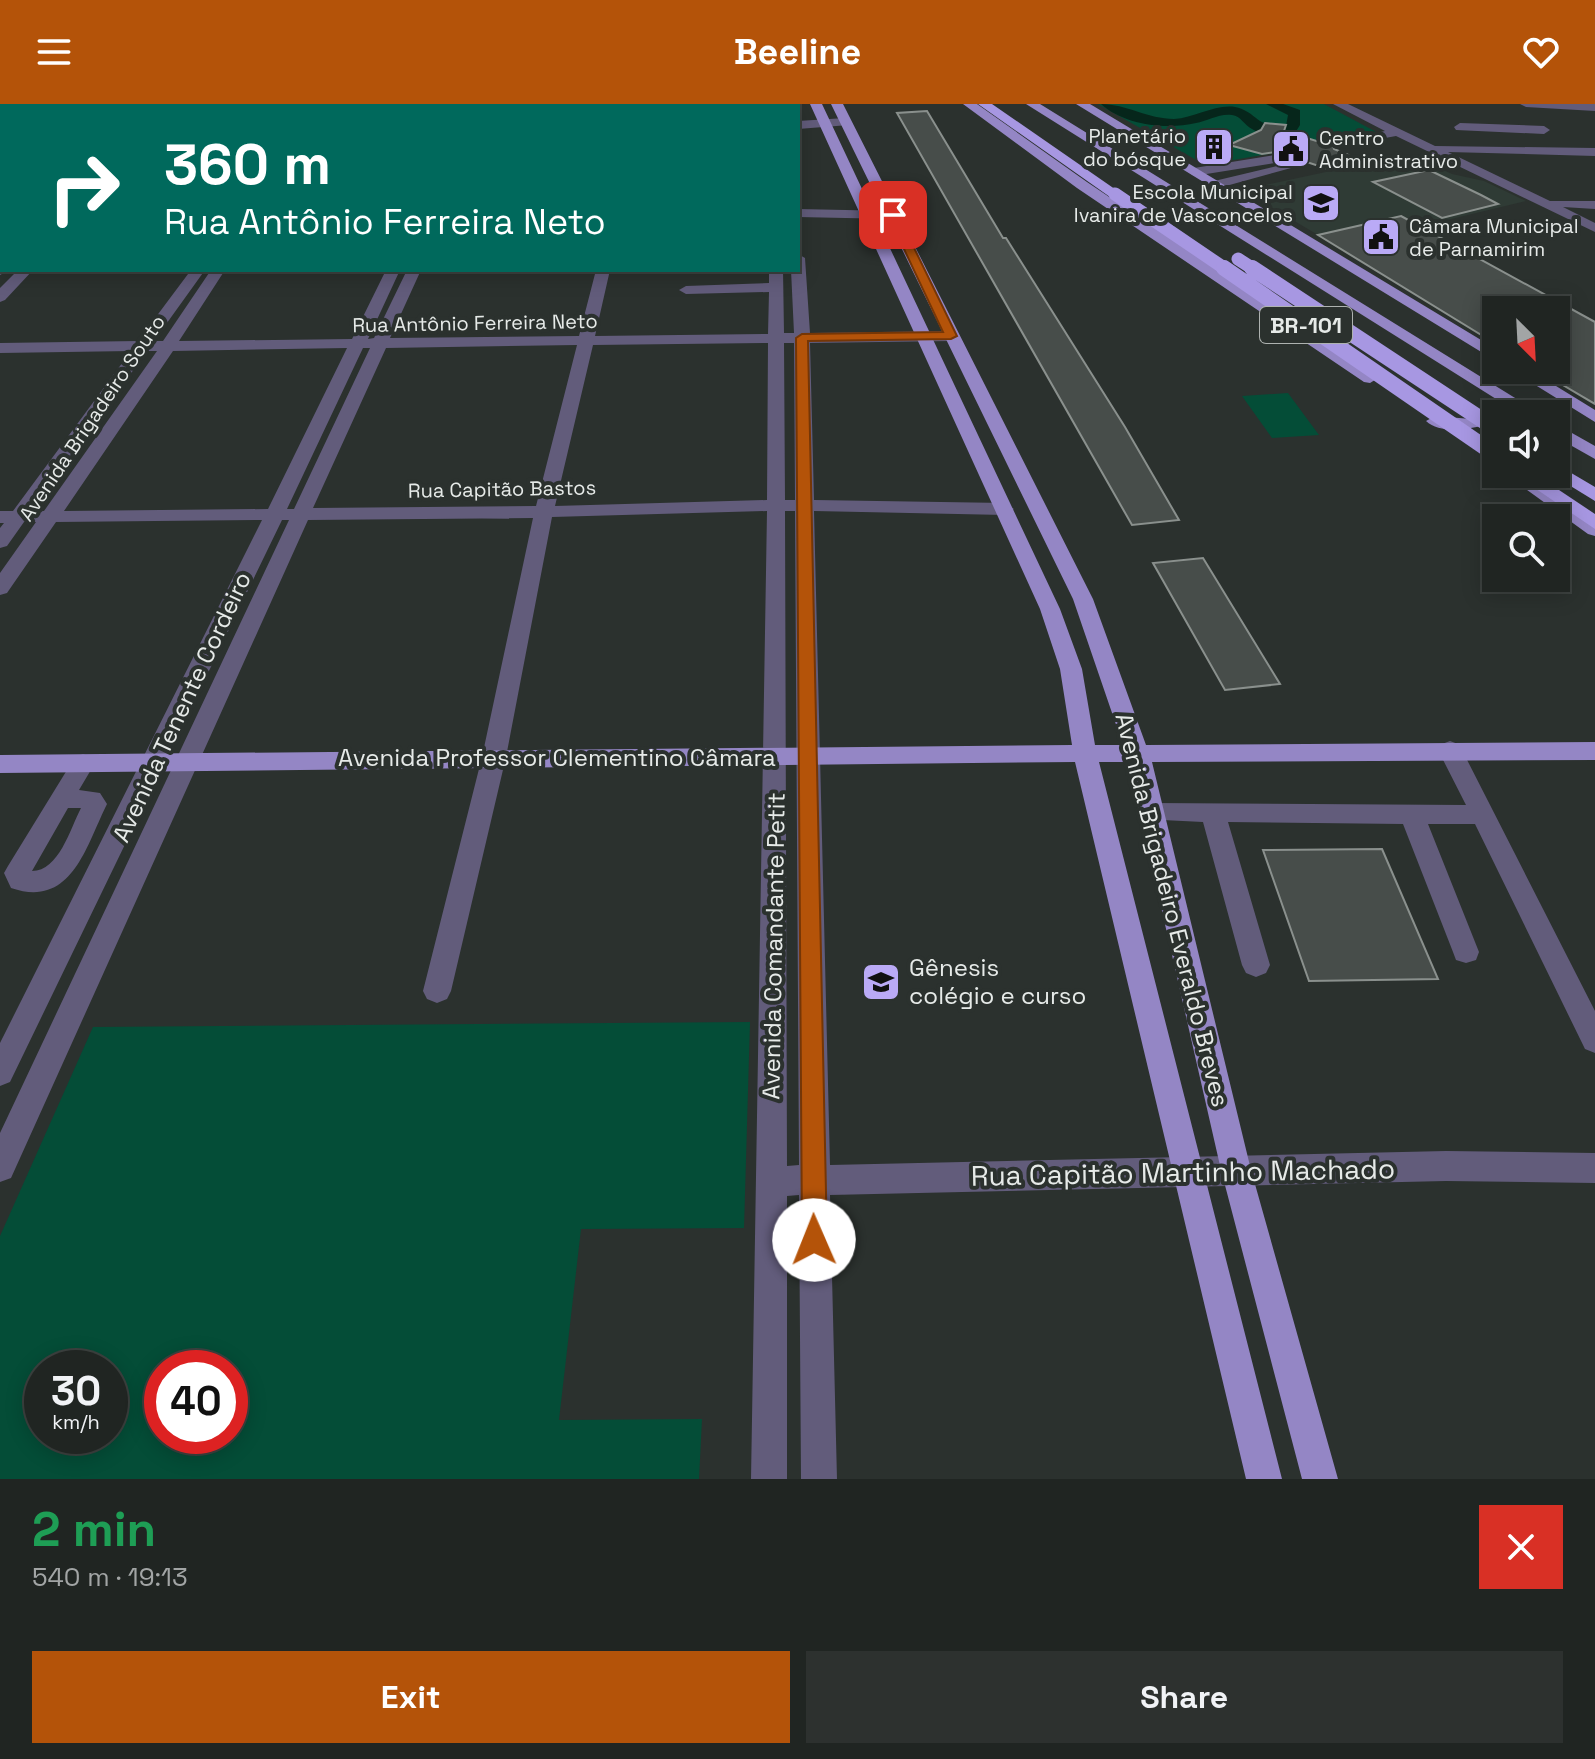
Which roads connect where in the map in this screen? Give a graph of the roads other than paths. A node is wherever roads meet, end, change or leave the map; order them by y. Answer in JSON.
{"nodes":[{"id":1,"x":816,"y":104,"type":"edge"},
{"id":2,"x":969,"y":104,"type":"edge"},
{"id":3,"x":984,"y":104,"type":"edge"},
{"id":4,"x":1006,"y":104,"type":"edge"},
{"id":5,"x":1032,"y":104,"type":"edge"},
{"id":6,"x":1082,"y":104,"type":"edge"},
{"id":7,"x":1339,"y":104,"type":"edge"},
{"id":8,"x":1524,"y":104,"type":"edge"},
{"id":9,"x":1595,"y":107,"type":"edge"},
{"id":10,"x":836,"y":116,"type":"edge"},
{"id":11,"x":800,"y":124,"type":"edge"},
{"id":12,"x":1460,"y":127,"type":"dead end"},
{"id":13,"x":1544,"y":130,"type":"junction"},
{"id":14,"x":1399,"y":132,"type":"junction"},
{"id":15,"x":1340,"y":144,"type":"dead end"},
{"id":16,"x":1432,"y":147,"type":"junction"},
{"id":17,"x":1562,"y":151,"type":"junction"},
{"id":18,"x":1595,"y":152,"type":"edge"},
{"id":19,"x":1194,"y":172,"type":"junction"},
{"id":20,"x":1215,"y":185,"type":"junction"},
{"id":21,"x":1544,"y":203,"type":"junction"},
{"id":22,"x":1595,"y":205,"type":"edge"},
{"id":23,"x":800,"y":213,"type":"edge"},
{"id":24,"x":868,"y":215,"type":"junction"},
{"id":25,"x":893,"y":215,"type":"junction"},
{"id":26,"x":1595,"y":228,"type":"edge"},
{"id":27,"x":24,"y":272,"type":"edge"},
{"id":28,"x":196,"y":272,"type":"edge"},
{"id":29,"x":217,"y":272,"type":"edge"},
{"id":30,"x":392,"y":272,"type":"edge"},
{"id":31,"x":413,"y":272,"type":"edge"},
{"id":32,"x":603,"y":272,"type":"edge"},
{"id":33,"x":797,"y":272,"type":"edge"},
{"id":34,"x":777,"y":279,"type":"edge"},
{"id":35,"x":686,"y":290,"type":"dead end"},
{"id":36,"x":0,"y":297,"type":"edge"},
{"id":37,"x":923,"y":336,"type":"junction"},
{"id":38,"x":951,"y":336,"type":"junction"},
{"id":39,"x":790,"y":338,"type":"junction"},
{"id":40,"x":586,"y":341,"type":"junction"},
{"id":41,"x":367,"y":345,"type":"junction"},
{"id":42,"x":140,"y":347,"type":"junction"},
{"id":43,"x":166,"y":347,"type":"junction"},
{"id":44,"x":1482,"y":347,"type":"edge"},
{"id":45,"x":0,"y":348,"type":"edge"},
{"id":46,"x":1542,"y":384,"type":"edge"},
{"id":47,"x":1503,"y":396,"type":"junction"},
{"id":48,"x":1503,"y":400,"type":"edge"},
{"id":49,"x":1509,"y":400,"type":"edge"},
{"id":50,"x":1577,"y":406,"type":"junction"},
{"id":51,"x":1595,"y":410,"type":"edge"},
{"id":52,"x":1595,"y":417,"type":"edge"},
{"id":53,"x":1482,"y":420,"type":"edge"},
{"id":54,"x":1482,"y":420,"type":"edge"},
{"id":55,"x":1435,"y":421,"type":"junction"},
{"id":56,"x":803,"y":422,"type":"junction"},
{"id":57,"x":776,"y":423,"type":"junction"},
{"id":58,"x":1570,"y":440,"type":"edge"},
{"id":59,"x":1482,"y":449,"type":"edge"},
{"id":60,"x":1482,"y":450,"type":"edge"},
{"id":61,"x":1595,"y":454,"type":"edge"},
{"id":62,"x":1570,"y":478,"type":"edge"},
{"id":63,"x":1534,"y":488,"type":"edge"},
{"id":64,"x":1544,"y":488,"type":"edge"},
{"id":65,"x":1595,"y":495,"type":"edge"},
{"id":66,"x":776,"y":505,"type":"junction"},
{"id":67,"x":804,"y":505,"type":"junction"},
{"id":68,"x":1005,"y":509,"type":"junction"},
{"id":69,"x":544,"y":512,"type":"junction"},
{"id":70,"x":274,"y":513,"type":"junction"},
{"id":71,"x":300,"y":513,"type":"junction"},
{"id":72,"x":9,"y":517,"type":"edge"},
{"id":73,"x":51,"y":517,"type":"junction"},
{"id":74,"x":1595,"y":523,"type":"edge"},
{"id":75,"x":1595,"y":530,"type":"edge"},
{"id":76,"x":0,"y":542,"type":"edge"},
{"id":77,"x":0,"y":588,"type":"edge"},
{"id":78,"x":1450,"y":750,"type":"junction"},
{"id":79,"x":1595,"y":751,"type":"edge"},
{"id":80,"x":1138,"y":754,"type":"junction"},
{"id":81,"x":1085,"y":755,"type":"junction"},
{"id":82,"x":494,"y":757,"type":"junction"},
{"id":83,"x":776,"y":757,"type":"junction"},
{"id":84,"x":808,"y":757,"type":"junction"},
{"id":85,"x":155,"y":762,"type":"junction"},
{"id":86,"x":186,"y":762,"type":"junction"},
{"id":87,"x":83,"y":763,"type":"junction"},
{"id":88,"x":0,"y":764,"type":"edge"},
{"id":89,"x":61,"y":799,"type":"dead end"},
{"id":90,"x":1151,"y":812,"type":"junction"},
{"id":91,"x":1213,"y":812,"type":"junction"},
{"id":92,"x":1412,"y":814,"type":"junction"},
{"id":93,"x":1483,"y":815,"type":"junction"},
{"id":94,"x":1466,"y":952,"type":"dead end"},
{"id":95,"x":1256,"y":965,"type":"dead end"},
{"id":96,"x":437,"y":991,"type":"dead end"},
{"id":97,"x":1595,"y":1040,"type":"edge"},
{"id":98,"x":0,"y":1073,"type":"edge"},
{"id":99,"x":39,"y":1080,"type":"junction"},
{"id":100,"x":0,"y":1082,"type":"edge"},
{"id":101,"x":0,"y":1167,"type":"edge"},
{"id":102,"x":1595,"y":1168,"type":"edge"},
{"id":103,"x":1188,"y":1170,"type":"junction"},
{"id":104,"x":1236,"y":1170,"type":"junction"},
{"id":105,"x":771,"y":1181,"type":"junction"},
{"id":106,"x":813,"y":1181,"type":"junction"},
{"id":107,"x":769,"y":1479,"type":"edge"},
{"id":108,"x":819,"y":1479,"type":"edge"},
{"id":109,"x":1264,"y":1479,"type":"edge"},
{"id":110,"x":1320,"y":1479,"type":"edge"}],
"edges":[{"from":1,"to":10,"type":"main road","name":"Avenida Brigadeiro Everaldo Breves"},
{"from":2,"to":55,"type":"main road"},
{"from":3,"to":59,"type":"highway","number":"BR-101","bridge":true},
{"from":4,"to":54,"type":"highway","number":"BR-101","bridge":true},
{"from":5,"to":47,"type":"main road"},
{"from":6,"to":19,"type":"main road"},
{"from":7,"to":14,"type":"street"},
{"from":8,"to":9,"type":"street"},
{"from":8,"to":13,"type":"street"},
{"from":10,"to":11,"type":"street"},
{"from":10,"to":24,"type":"main road","name":"Avenida Brigadeiro Everaldo Breves"},
{"from":10,"to":25,"type":"main road","name":"Avenida Brigadeiro Everaldo Breves"},
{"from":12,"to":13,"type":"street"},
{"from":13,"to":17,"type":"street"},
{"from":14,"to":15,"type":"street"},
{"from":14,"to":16,"type":"street"},
{"from":16,"to":17,"type":"street"},
{"from":16,"to":21,"type":"street"},
{"from":17,"to":18,"type":"street"},
{"from":19,"to":20,"type":"main road"},
{"from":19,"to":20,"type":"street"},
{"from":20,"to":44,"type":"main road"},
{"from":21,"to":22,"type":"street"},
{"from":21,"to":26,"type":"street"},
{"from":23,"to":24,"type":"street"},
{"from":24,"to":25,"type":"street"},
{"from":24,"to":37,"type":"main road","name":"Avenida Brigadeiro Everaldo Breves"},
{"from":25,"to":38,"type":"main road","name":"Avenida Brigadeiro Everaldo Breves"},
{"from":27,"to":36,"type":"street"},
{"from":28,"to":42,"type":"street","name":"Avenida Brigadeiro Souto"},
{"from":29,"to":43,"type":"street","name":"Avenida Brigadeiro Souto"},
{"from":30,"to":41,"type":"street","name":"Avenida Tenente Cordeiro"},
{"from":31,"to":41,"type":"street","name":"Avenida Tenente Cordeiro"},
{"from":32,"to":40,"type":"street"},
{"from":33,"to":39,"type":"street","name":"Avenida Comandante Petit"},
{"from":34,"to":35,"type":"street"},
{"from":34,"to":39,"type":"street","name":"Avenida Comandante Petit"},
{"from":37,"to":38,"type":"street","name":"Rua Antônio Ferreira Neto"},
{"from":37,"to":39,"type":"street","name":"Rua Antônio Ferreira Neto"},
{"from":37,"to":68,"type":"main road","name":"Avenida Brigadeiro Everaldo Breves"},
{"from":38,"to":80,"type":"main road","name":"Avenida Brigadeiro Everaldo Breves"},
{"from":39,"to":40,"type":"street","name":"Rua Antônio Ferreira Neto"},
{"from":39,"to":56,"type":"street","name":"Avenida Comandante Petit"},
{"from":39,"to":57,"type":"street","name":"Avenida Comandante Petit"},
{"from":40,"to":41,"type":"street","name":"Rua Antônio Ferreira Neto"},
{"from":40,"to":69,"type":"street"},
{"from":41,"to":43,"type":"street","name":"Rua Antônio Ferreira Neto"},
{"from":41,"to":70,"type":"street","name":"Avenida Tenente Cordeiro"},
{"from":41,"to":71,"type":"street","name":"Avenida Tenente Cordeiro"},
{"from":42,"to":43,"type":"street","name":"Rua Antônio Ferreira Neto"},
{"from":42,"to":45,"type":"street","name":"Rua Antônio Ferreira Neto"},
{"from":42,"to":72,"type":"street","name":"Avenida Brigadeiro Souto"},
{"from":43,"to":73,"type":"street","name":"Avenida Brigadeiro Souto"},
{"from":46,"to":50,"type":"main road"},
{"from":47,"to":48,"type":"main road"},
{"from":47,"to":49,"type":"main road"},
{"from":50,"to":51,"type":"main road"},
{"from":50,"to":52,"type":"main road"},
{"from":53,"to":55,"type":"main road"},
{"from":55,"to":60,"type":"main road"},
{"from":56,"to":57,"type":"street"},
{"from":56,"to":67,"type":"street","name":"Avenida Comandante Petit"},
{"from":57,"to":66,"type":"street","name":"Avenida Comandante Petit"},
{"from":58,"to":61,"type":"main road"},
{"from":62,"to":65,"type":"highway"},
{"from":63,"to":75,"type":"main road"},
{"from":64,"to":74,"type":"highway"},
{"from":66,"to":67,"type":"street","name":"Rua Capitão Bastos"},
{"from":66,"to":69,"type":"street","name":"Rua Capitão Bastos"},
{"from":66,"to":83,"type":"street","name":"Avenida Comandante Petit"},
{"from":67,"to":68,"type":"street","name":"Rua Capitão Bastos"},
{"from":67,"to":84,"type":"street","name":"Avenida Comandante Petit"},
{"from":68,"to":81,"type":"main road","name":"Avenida Brigadeiro Everaldo Breves"},
{"from":69,"to":71,"type":"street","name":"Rua Capitão Bastos"},
{"from":69,"to":82,"type":"street"},
{"from":70,"to":71,"type":"street","name":"Rua Capitão Bastos"},
{"from":70,"to":73,"type":"street","name":"Rua Capitão Bastos"},
{"from":70,"to":85,"type":"street","name":"Avenida Tenente Cordeiro"},
{"from":71,"to":86,"type":"street","name":"Avenida Tenente Cordeiro"},
{"from":72,"to":73,"type":"street","name":"Rua Capitão Bastos"},
{"from":72,"to":76,"type":"street","name":"Avenida Brigadeiro Souto"},
{"from":73,"to":77,"type":"street","name":"Avenida Brigadeiro Souto"},
{"from":78,"to":79,"type":"main road","name":"Avenida Professor Clementino Câmara"},
{"from":78,"to":80,"type":"main road","name":"Avenida Professor Clementino Câmara"},
{"from":78,"to":93,"type":"street"},
{"from":80,"to":81,"type":"main road","name":"Avenida Professor Clementino Câmara"},
{"from":80,"to":90,"type":"main road","name":"Avenida Brigadeiro Everaldo Breves"},
{"from":81,"to":84,"type":"main road","name":"Avenida Professor Clementino Câmara"},
{"from":81,"to":103,"type":"main road","name":"Avenida Brigadeiro Everaldo Breves"},
{"from":82,"to":83,"type":"main road","name":"Avenida Professor Clementino Câmara"},
{"from":82,"to":86,"type":"main road","name":"Avenida Professor Clementino Câmara"},
{"from":82,"to":96,"type":"street"},
{"from":83,"to":84,"type":"main road","name":"Avenida Professor Clementino Câmara"},
{"from":83,"to":105,"type":"street","name":"Avenida Comandante Petit"},
{"from":84,"to":106,"type":"street","name":"Avenida Comandante Petit"},
{"from":85,"to":86,"type":"main road","name":"Avenida Professor Clementino Câmara"},
{"from":85,"to":87,"type":"main road","name":"Avenida Professor Clementino Câmara"},
{"from":85,"to":98,"type":"street","name":"Avenida Tenente Cordeiro"},
{"from":86,"to":99,"type":"street","name":"Avenida Tenente Cordeiro"},
{"from":87,"to":88,"type":"main road","name":"Avenida Professor Clementino Câmara"},
{"from":87,"to":89,"type":"street"},
{"from":90,"to":91,"type":"street"},
{"from":90,"to":104,"type":"main road","name":"Avenida Brigadeiro Everaldo Breves"},
{"from":91,"to":92,"type":"street"},
{"from":91,"to":95,"type":"street"},
{"from":92,"to":93,"type":"street"},
{"from":92,"to":94,"type":"street"},
{"from":93,"to":97,"type":"street"},
{"from":99,"to":100,"type":"street"},
{"from":99,"to":101,"type":"street","name":"Avenida Tenente Cordeiro"},
{"from":102,"to":104,"type":"street","name":"Rua Capitão Martinho Machado"},
{"from":103,"to":104,"type":"street","name":"Rua Capitão Martinho Machado"},
{"from":103,"to":106,"type":"street","name":"Rua Capitão Martinho Machado"},
{"from":103,"to":109,"type":"main road","name":"Avenida Brigadeiro Everaldo Breves"},
{"from":104,"to":110,"type":"main road","name":"Avenida Brigadeiro Everaldo Breves"},
{"from":105,"to":106,"type":"street","name":"Rua Capitão Martinho Machado"},
{"from":105,"to":107,"type":"street","name":"Avenida Comandante Petit"},
{"from":106,"to":108,"type":"street","name":"Avenida Comandante Petit"}]}
